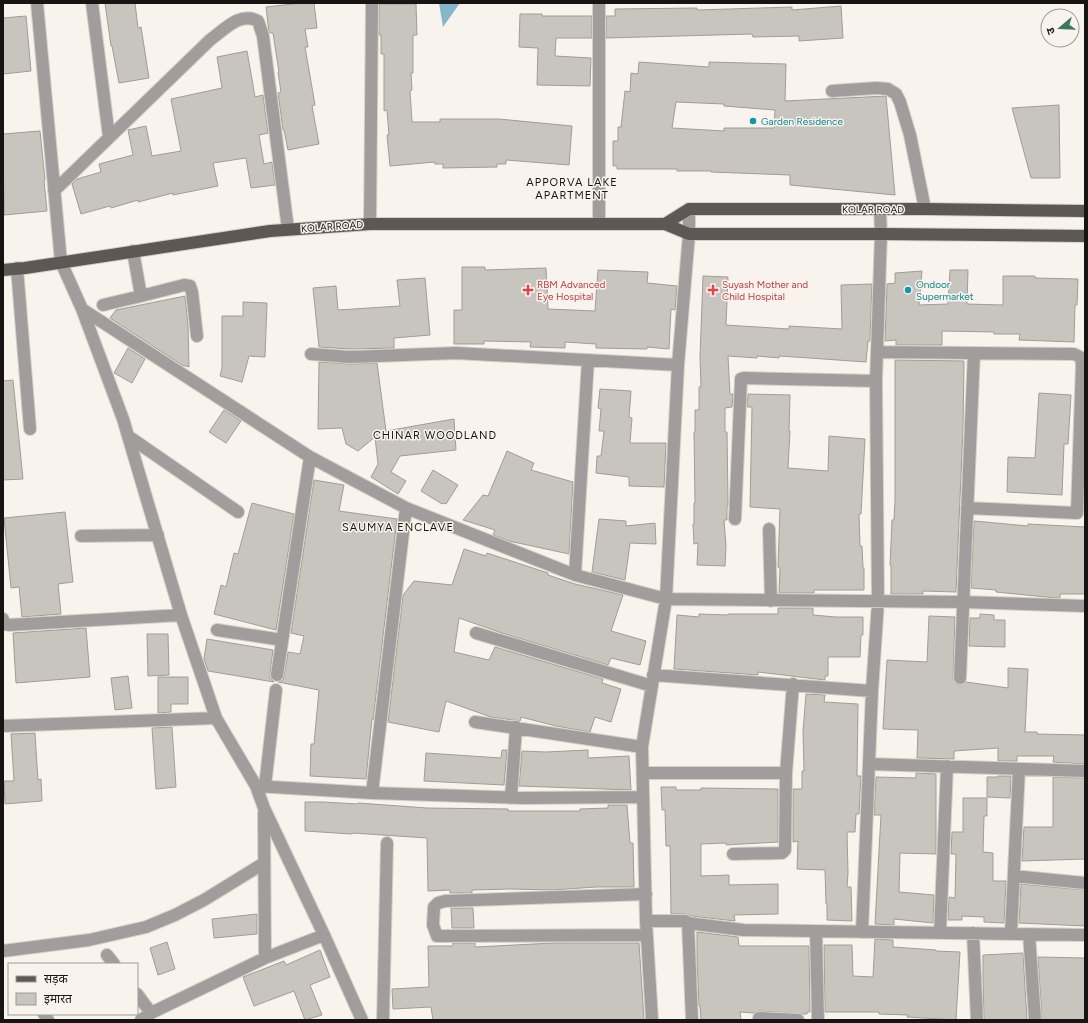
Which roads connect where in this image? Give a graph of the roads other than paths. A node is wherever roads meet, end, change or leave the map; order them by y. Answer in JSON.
{"nodes":[{"id":1,"x":37,"y":3,"type":"edge"},
{"id":2,"x":92,"y":3,"type":"edge"},
{"id":3,"x":372,"y":3,"type":"edge"},
{"id":4,"x":599,"y":3,"type":"edge"},
{"id":5,"x":832,"y":91,"type":"dead end"},
{"id":6,"x":109,"y":137,"type":"junction"},
{"id":7,"x":54,"y":191,"type":"junction"},
{"id":8,"x":690,"y":209,"type":"junction"},
{"id":9,"x":880,"y":209,"type":"junction"},
{"id":10,"x":925,"y":209,"type":"junction"},
{"id":11,"x":1085,"y":211,"type":"edge"},
{"id":12,"x":370,"y":224,"type":"junction"},
{"id":13,"x":599,"y":224,"type":"junction"},
{"id":14,"x":665,"y":224,"type":"junction"},
{"id":15,"x":288,"y":229,"type":"junction"},
{"id":16,"x":689,"y":234,"type":"junction"},
{"id":17,"x":881,"y":234,"type":"junction"},
{"id":18,"x":1085,"y":236,"type":"edge"},
{"id":19,"x":133,"y":252,"type":"junction"},
{"id":20,"x":61,"y":262,"type":"junction"},
{"id":21,"x":17,"y":268,"type":"junction"},
{"id":22,"x":3,"y":270,"type":"edge"},
{"id":23,"x":141,"y":296,"type":"junction"},
{"id":24,"x":103,"y":305,"type":"dead end"},
{"id":25,"x":82,"y":309,"type":"junction"},
{"id":26,"x":197,"y":336,"type":"dead end"},
{"id":27,"x":877,"y":352,"type":"junction"},
{"id":28,"x":974,"y":353,"type":"junction"},
{"id":29,"x":311,"y":354,"type":"dead end"},
{"id":30,"x":588,"y":360,"type":"junction"},
{"id":31,"x":678,"y":364,"type":"junction"},
{"id":32,"x":876,"y":381,"type":"junction"},
{"id":33,"x":30,"y":429,"type":"dead end"},
{"id":34,"x":128,"y":436,"type":"junction"},
{"id":35,"x":310,"y":457,"type":"junction"},
{"id":36,"x":406,"y":508,"type":"junction"},
{"id":37,"x":966,"y":508,"type":"junction"},
{"id":38,"x":238,"y":512,"type":"dead end"},
{"id":39,"x":735,"y":519,"type":"dead end"},
{"id":40,"x":769,"y":529,"type":"dead end"},
{"id":41,"x":158,"y":535,"type":"junction"},
{"id":42,"x":81,"y":536,"type":"dead end"},
{"id":43,"x":575,"y":575,"type":"junction"},
{"id":44,"x":666,"y":599,"type":"junction"},
{"id":45,"x":771,"y":601,"type":"junction"},
{"id":46,"x":878,"y":602,"type":"junction"},
{"id":47,"x":963,"y":602,"type":"junction"},
{"id":48,"x":1085,"y":606,"type":"edge"},
{"id":49,"x":181,"y":615,"type":"junction"},
{"id":50,"x":3,"y":619,"type":"edge"},
{"id":51,"x":217,"y":630,"type":"dead end"},
{"id":52,"x":476,"y":633,"type":"dead end"},
{"id":53,"x":282,"y":640,"type":"junction"},
{"id":54,"x":277,"y":675,"type":"dead end"},
{"id":55,"x":960,"y":678,"type":"dead end"},
{"id":56,"x":653,"y":681,"type":"junction"},
{"id":57,"x":793,"y":684,"type":"junction"},
{"id":58,"x":276,"y":690,"type":"dead end"},
{"id":59,"x":872,"y":691,"type":"junction"},
{"id":60,"x":216,"y":718,"type":"junction"},
{"id":61,"x":475,"y":722,"type":"dead end"},
{"id":62,"x":3,"y":726,"type":"edge"},
{"id":63,"x":516,"y":727,"type":"junction"},
{"id":64,"x":642,"y":747,"type":"junction"},
{"id":65,"x":869,"y":764,"type":"junction"},
{"id":66,"x":947,"y":766,"type":"junction"},
{"id":67,"x":1019,"y":769,"type":"junction"},
{"id":68,"x":1085,"y":771,"type":"edge"},
{"id":69,"x":643,"y":773,"type":"junction"},
{"id":70,"x":786,"y":773,"type":"junction"},
{"id":71,"x":261,"y":786,"type":"junction"},
{"id":72,"x":372,"y":793,"type":"junction"},
{"id":73,"x":643,"y":797,"type":"junction"},
{"id":74,"x":510,"y":798,"type":"junction"},
{"id":75,"x":264,"y":808,"type":"junction"},
{"id":76,"x":388,"y":843,"type":"dead end"},
{"id":77,"x":733,"y":854,"type":"dead end"},
{"id":78,"x":264,"y":863,"type":"junction"},
{"id":79,"x":1014,"y":876,"type":"junction"},
{"id":80,"x":1085,"y":883,"type":"edge"},
{"id":81,"x":646,"y":894,"type":"junction"},
{"id":82,"x":646,"y":921,"type":"junction"},
{"id":83,"x":688,"y":923,"type":"junction"},
{"id":84,"x":816,"y":931,"type":"junction"},
{"id":85,"x":862,"y":932,"type":"junction"},
{"id":86,"x":940,"y":933,"type":"junction"},
{"id":87,"x":974,"y":933,"type":"junction"},
{"id":88,"x":1012,"y":933,"type":"junction"},
{"id":89,"x":1029,"y":934,"type":"junction"},
{"id":90,"x":1085,"y":934,"type":"edge"},
{"id":91,"x":324,"y":935,"type":"junction"},
{"id":92,"x":647,"y":936,"type":"junction"},
{"id":93,"x":3,"y":951,"type":"edge"},
{"id":94,"x":265,"y":958,"type":"junction"},
{"id":95,"x":138,"y":996,"type":"edge"},
{"id":96,"x":146,"y":1016,"type":"edge"},
{"id":97,"x":759,"y":1018,"type":"dead end"},
{"id":98,"x":358,"y":1019,"type":"edge"},
{"id":99,"x":383,"y":1020,"type":"edge"},
{"id":100,"x":652,"y":1020,"type":"edge"},
{"id":101,"x":692,"y":1020,"type":"edge"},
{"id":102,"x":798,"y":1020,"type":"edge"},
{"id":103,"x":818,"y":1020,"type":"edge"},
{"id":104,"x":977,"y":1020,"type":"edge"},
{"id":105,"x":1035,"y":1020,"type":"edge"}],
"edges":[{"from":1,"to":7,"type":"street"},
{"from":2,"to":6,"type":"street"},
{"from":3,"to":12,"type":"street"},
{"from":4,"to":13,"type":"street"},
{"from":5,"to":10,"type":"street"},
{"from":6,"to":7,"type":"street"},
{"from":6,"to":15,"type":"street"},
{"from":7,"to":20,"type":"street"},
{"from":8,"to":9,"type":"main road","name":"KOLAR ROAD"},
{"from":8,"to":14,"type":"main road"},
{"from":8,"to":16,"type":"street"},
{"from":9,"to":10,"type":"main road","name":"KOLAR ROAD"},
{"from":9,"to":17,"type":"street"},
{"from":10,"to":11,"type":"main road","name":"KOLAR ROAD"},
{"from":12,"to":13,"type":"main road","name":"KOLAR ROAD"},
{"from":12,"to":15,"type":"main road","name":"KOLAR ROAD"},
{"from":13,"to":14,"type":"main road","name":"KOLAR ROAD"},
{"from":14,"to":16,"type":"main road","name":"KOLAR ROAD"},
{"from":15,"to":19,"type":"main road","name":"KOLAR ROAD"},
{"from":16,"to":17,"type":"main road","name":"KOLAR ROAD"},
{"from":16,"to":31,"type":"street"},
{"from":17,"to":18,"type":"main road","name":"KOLAR ROAD"},
{"from":17,"to":27,"type":"street"},
{"from":19,"to":20,"type":"main road","name":"KOLAR ROAD"},
{"from":19,"to":23,"type":"street"},
{"from":20,"to":21,"type":"main road","name":"KOLAR ROAD"},
{"from":20,"to":25,"type":"street"},
{"from":21,"to":22,"type":"main road","name":"KOLAR ROAD"},
{"from":21,"to":33,"type":"street"},
{"from":23,"to":24,"type":"street"},
{"from":23,"to":26,"type":"street"},
{"from":25,"to":34,"type":"street"},
{"from":25,"to":35,"type":"street"},
{"from":27,"to":28,"type":"street"},
{"from":27,"to":32,"type":"street"},
{"from":28,"to":37,"type":"street"},
{"from":28,"to":37,"type":"street"},
{"from":29,"to":30,"type":"street"},
{"from":30,"to":31,"type":"street"},
{"from":30,"to":43,"type":"street"},
{"from":31,"to":44,"type":"street"},
{"from":32,"to":39,"type":"street"},
{"from":32,"to":46,"type":"street"},
{"from":34,"to":38,"type":"street"},
{"from":34,"to":41,"type":"street"},
{"from":35,"to":36,"type":"street"},
{"from":35,"to":53,"type":"street"},
{"from":36,"to":43,"type":"street"},
{"from":36,"to":72,"type":"street"},
{"from":37,"to":47,"type":"street"},
{"from":40,"to":45,"type":"street"},
{"from":41,"to":42,"type":"street"},
{"from":41,"to":49,"type":"street"},
{"from":43,"to":44,"type":"street"},
{"from":44,"to":45,"type":"street"},
{"from":44,"to":56,"type":"street"},
{"from":45,"to":46,"type":"street"},
{"from":46,"to":47,"type":"street"},
{"from":46,"to":59,"type":"street"},
{"from":47,"to":48,"type":"street"},
{"from":47,"to":55,"type":"street"},
{"from":49,"to":50,"type":"street"},
{"from":49,"to":60,"type":"street"},
{"from":51,"to":53,"type":"street"},
{"from":52,"to":56,"type":"street"},
{"from":53,"to":54,"type":"street"},
{"from":56,"to":57,"type":"street"},
{"from":56,"to":64,"type":"street"},
{"from":57,"to":59,"type":"street"},
{"from":57,"to":70,"type":"street"},
{"from":58,"to":71,"type":"street"},
{"from":59,"to":65,"type":"street"},
{"from":60,"to":62,"type":"street"},
{"from":60,"to":71,"type":"street"},
{"from":61,"to":63,"type":"street"},
{"from":63,"to":64,"type":"street"},
{"from":63,"to":74,"type":"street"},
{"from":64,"to":69,"type":"street"},
{"from":65,"to":66,"type":"street"},
{"from":65,"to":85,"type":"street"},
{"from":66,"to":67,"type":"street"},
{"from":66,"to":86,"type":"street"},
{"from":67,"to":68,"type":"street"},
{"from":67,"to":79,"type":"street"},
{"from":69,"to":70,"type":"street"},
{"from":69,"to":73,"type":"street"},
{"from":70,"to":77,"type":"street"},
{"from":71,"to":72,"type":"street"},
{"from":71,"to":75,"type":"street"},
{"from":72,"to":74,"type":"street"},
{"from":73,"to":74,"type":"street"},
{"from":73,"to":81,"type":"street"},
{"from":75,"to":78,"type":"street"},
{"from":75,"to":91,"type":"street"},
{"from":76,"to":99,"type":"street"},
{"from":78,"to":93,"type":"street"},
{"from":78,"to":94,"type":"street"},
{"from":79,"to":80,"type":"street"},
{"from":79,"to":88,"type":"street"},
{"from":81,"to":82,"type":"street"},
{"from":81,"to":92,"type":"street"},
{"from":82,"to":83,"type":"street"},
{"from":82,"to":92,"type":"street"},
{"from":83,"to":84,"type":"street"},
{"from":83,"to":101,"type":"street"},
{"from":84,"to":85,"type":"street"},
{"from":84,"to":103,"type":"street"},
{"from":85,"to":86,"type":"street"},
{"from":86,"to":87,"type":"street"},
{"from":87,"to":88,"type":"street"},
{"from":87,"to":104,"type":"street"},
{"from":88,"to":89,"type":"street"},
{"from":89,"to":90,"type":"street"},
{"from":89,"to":105,"type":"street"},
{"from":91,"to":94,"type":"street"},
{"from":91,"to":98,"type":"street"},
{"from":92,"to":100,"type":"street"},
{"from":94,"to":96,"type":"street"},
{"from":95,"to":96,"type":"street"},
{"from":97,"to":102,"type":"street"}]}
